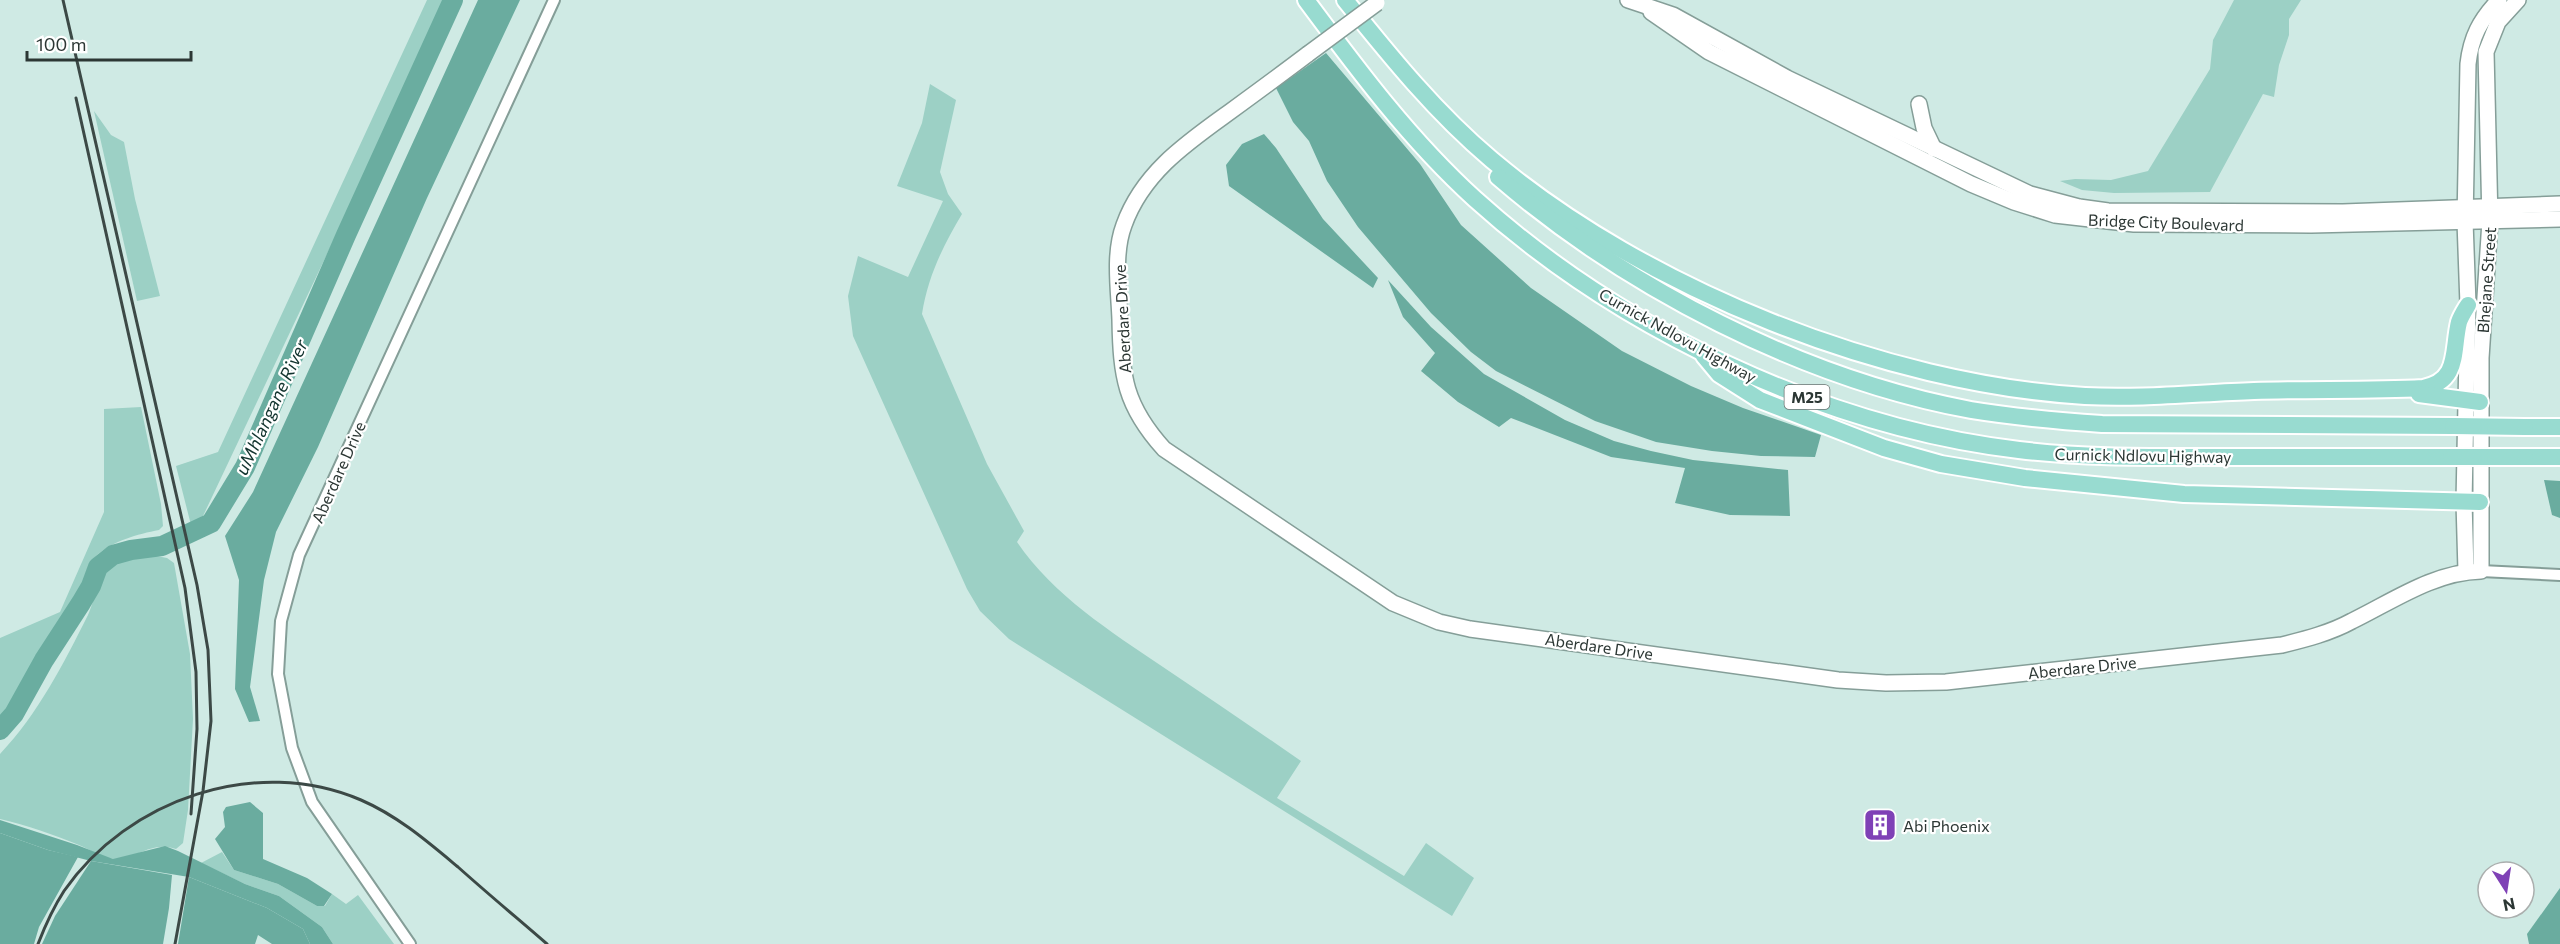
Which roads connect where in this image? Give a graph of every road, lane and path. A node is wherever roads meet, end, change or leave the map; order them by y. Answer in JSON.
{"nodes":[{"id":1,"x":554,"y":0,"type":"edge"},
{"id":2,"x":1306,"y":0,"type":"edge"},
{"id":3,"x":1335,"y":0,"type":"edge"},
{"id":4,"x":1345,"y":0,"type":"edge"},
{"id":5,"x":1628,"y":0,"type":"edge"},
{"id":6,"x":2518,"y":0,"type":"edge"},
{"id":7,"x":1379,"y":2,"type":"edge"},
{"id":8,"x":2492,"y":2,"type":"edge"},
{"id":9,"x":1671,"y":21,"type":"junction"},
{"id":10,"x":1919,"y":104,"type":"dead end"},
{"id":11,"x":1934,"y":149,"type":"junction"},
{"id":12,"x":2560,"y":204,"type":"edge"},
{"id":13,"x":2490,"y":213,"type":"junction"},
{"id":14,"x":2465,"y":214,"type":"junction"},
{"id":15,"x":2227,"y":218,"type":"junction"},
{"id":16,"x":2560,"y":219,"type":"edge"},
{"id":17,"x":2468,"y":305,"type":"junction"},
{"id":18,"x":1700,"y":351,"type":"junction"},
{"id":19,"x":2383,"y":390,"type":"junction"},
{"id":20,"x":2473,"y":402,"type":"junction"},
{"id":21,"x":2560,"y":427,"type":"edge"},
{"id":22,"x":2560,"y":457,"type":"edge"},
{"id":23,"x":2472,"y":502,"type":"junction"},
{"id":24,"x":2474,"y":571,"type":"junction"},
{"id":25,"x":2560,"y":575,"type":"edge"},
{"id":26,"x":410,"y":944,"type":"edge"}],
"edges":[{"from":1,"to":26,"type":"street","name":"Aberdare Drive"},
{"from":2,"to":18,"type":"main road","name":"Curnick Ndlovu Highway","number":"M25"},
{"from":3,"to":21,"type":"main road","name":"Curnick Ndlovu Highway","number":"M25","bridge":true},
{"from":4,"to":19,"type":"main road"},
{"from":5,"to":9,"type":"street","name":"Bridge City Boulevard"},
{"from":6,"to":13,"type":"street","name":"Bhejane Street"},
{"from":7,"to":24,"type":"street","name":"Aberdare Drive","bridge":true},
{"from":8,"to":14,"type":"street","name":"Bhejane Street"},
{"from":9,"to":11,"type":"street","name":"Bridge City Boulevard"},
{"from":9,"to":15,"type":"street","name":"Bridge City Boulevard"},
{"from":10,"to":11,"type":"street"},
{"from":11,"to":15,"type":"street","name":"Bridge City Boulevard"},
{"from":12,"to":13,"type":"street","name":"Bridge City Boulevard"},
{"from":13,"to":14,"type":"street","name":"Bridge City Boulevard"},
{"from":13,"to":16,"type":"street","name":"Bridge City Boulevard"},
{"from":13,"to":20,"type":"street","name":"Bhejane Street"},
{"from":14,"to":15,"type":"street","name":"Bridge City Boulevard"},
{"from":14,"to":17,"type":"street","name":"Bhejane Street"},
{"from":17,"to":19,"type":"main road"},
{"from":17,"to":20,"type":"street","name":"Bhejane Street"},
{"from":18,"to":22,"type":"main road","name":"Curnick Ndlovu Highway","number":"M25","bridge":true},
{"from":18,"to":23,"type":"main road"},
{"from":19,"to":20,"type":"main road"},
{"from":20,"to":23,"type":"street","name":"Bhejane Street"},
{"from":23,"to":24,"type":"street","name":"Bhejane Street"},
{"from":24,"to":25,"type":"street","name":"Aberdare Drive"}]}
